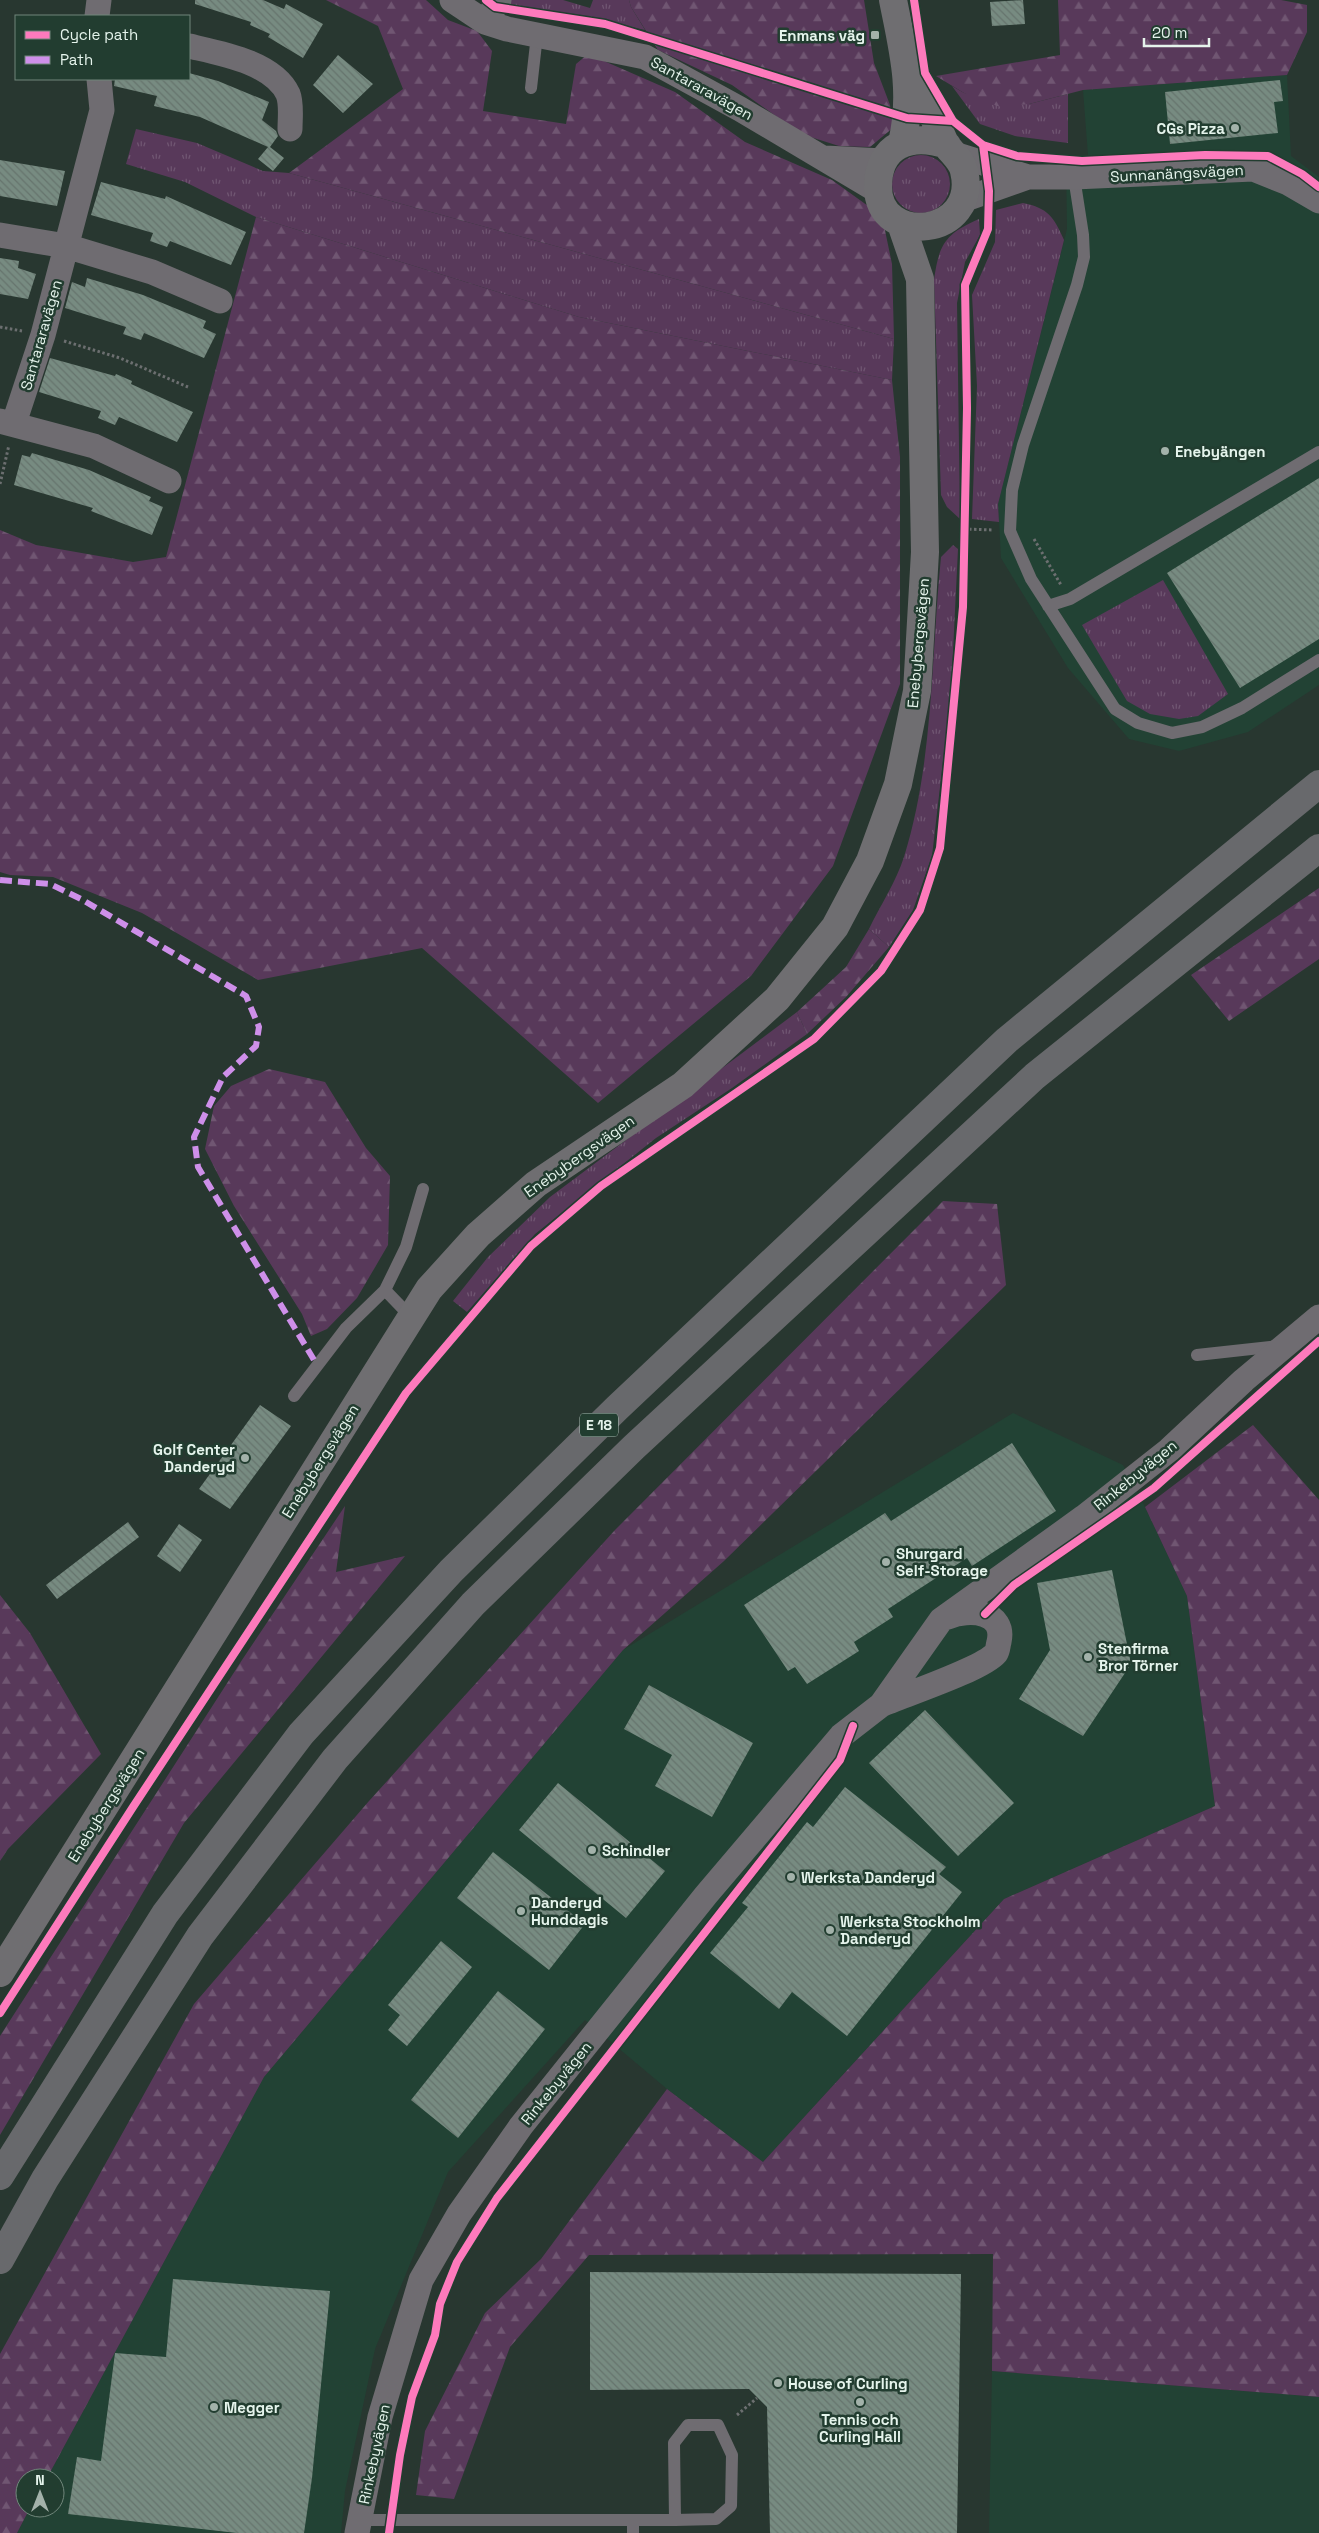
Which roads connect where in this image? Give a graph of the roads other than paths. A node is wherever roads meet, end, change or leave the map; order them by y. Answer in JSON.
{"nodes":[{"id":1,"x":99,"y":0,"type":"edge"},
{"id":2,"x":452,"y":0,"type":"edge"},
{"id":3,"x":499,"y":0,"type":"edge"},
{"id":4,"x":894,"y":0,"type":"edge"},
{"id":5,"x":97,"y":15,"type":"edge"},
{"id":6,"x":485,"y":22,"type":"junction"},
{"id":7,"x":537,"y":35,"type":"junction"},
{"id":8,"x":190,"y":46,"type":"edge"},
{"id":9,"x":908,"y":76,"type":"junction"},
{"id":10,"x":99,"y":80,"type":"edge"},
{"id":11,"x":531,"y":88,"type":"dead end"},
{"id":12,"x":290,"y":129,"type":"dead end"},
{"id":13,"x":950,"y":149,"type":"junction"},
{"id":14,"x":892,"y":152,"type":"junction"},
{"id":15,"x":823,"y":157,"type":"junction"},
{"id":16,"x":1028,"y":177,"type":"junction"},
{"id":17,"x":1074,"y":177,"type":"junction"},
{"id":18,"x":878,"y":192,"type":"junction"},
{"id":19,"x":963,"y":200,"type":"junction"},
{"id":20,"x":1319,"y":201,"type":"edge"},
{"id":21,"x":901,"y":224,"type":"junction"},
{"id":22,"x":938,"y":226,"type":"junction"},
{"id":23,"x":0,"y":235,"type":"edge"},
{"id":24,"x":66,"y":246,"type":"junction"},
{"id":25,"x":920,"y":279,"type":"junction"},
{"id":26,"x":220,"y":301,"type":"dead end"},
{"id":27,"x":7,"y":422,"type":"edge"},
{"id":28,"x":1319,"y":452,"type":"edge"},
{"id":29,"x":169,"y":481,"type":"dead end"},
{"id":30,"x":1048,"y":606,"type":"junction"},
{"id":31,"x":1319,"y":660,"type":"edge"},
{"id":32,"x":1319,"y":784,"type":"edge"},
{"id":33,"x":1319,"y":848,"type":"edge"},
{"id":34,"x":423,"y":1190,"type":"dead end"},
{"id":35,"x":385,"y":1290,"type":"junction"},
{"id":36,"x":410,"y":1316,"type":"junction"},
{"id":37,"x":1319,"y":1317,"type":"edge"},
{"id":38,"x":1285,"y":1346,"type":"junction"},
{"id":39,"x":1197,"y":1355,"type":"dead end"},
{"id":40,"x":294,"y":1396,"type":"dead end"},
{"id":41,"x":941,"y":1620,"type":"junction"},
{"id":42,"x":881,"y":1705,"type":"junction"},
{"id":43,"x":0,"y":1973,"type":"edge"},
{"id":44,"x":0,"y":2176,"type":"edge"},
{"id":45,"x":0,"y":2260,"type":"edge"},
{"id":46,"x":633,"y":2520,"type":"junction"},
{"id":47,"x":675,"y":2520,"type":"junction"},
{"id":48,"x":359,"y":2527,"type":"edge"},
{"id":49,"x":633,"y":2533,"type":"edge"}],
"edges":[{"from":1,"to":5,"type":"street"},
{"from":2,"to":6,"type":"street","name":"Santararavägen"},
{"from":3,"to":6,"type":"street"},
{"from":4,"to":9,"type":"main road"},
{"from":6,"to":7,"type":"street","name":"Santararavägen"},
{"from":7,"to":11,"type":"lane"},
{"from":7,"to":15,"type":"street","name":"Santararavägen"},
{"from":8,"to":12,"type":"street"},
{"from":9,"to":13,"type":"main road"},
{"from":9,"to":14,"type":"main road"},
{"from":10,"to":24,"type":"street","name":"Santararavägen"},
{"from":13,"to":14,"type":"main road"},
{"from":13,"to":16,"type":"street","name":"Sunnanängsvägen"},
{"from":13,"to":19,"type":"main road"},
{"from":14,"to":15,"type":"street","name":"Santararavägen"},
{"from":14,"to":18,"type":"main road"},
{"from":15,"to":18,"type":"street","name":"Santararavägen"},
{"from":16,"to":17,"type":"street","name":"Sunnanängsvägen"},
{"from":16,"to":19,"type":"street","name":"Sunnanängsvägen"},
{"from":17,"to":20,"type":"street","name":"Sunnanängsvägen"},
{"from":17,"to":30,"type":"lane"},
{"from":18,"to":21,"type":"main road","name":"Enebybergsvägen"},
{"from":19,"to":22,"type":"main road"},
{"from":21,"to":22,"type":"main road"},
{"from":21,"to":25,"type":"main road","name":"Enebybergsvägen"},
{"from":22,"to":25,"type":"main road","name":"Enebybergsvägen"},
{"from":23,"to":24,"type":"street"},
{"from":24,"to":26,"type":"street"},
{"from":24,"to":27,"type":"street","name":"Santararavägen"},
{"from":25,"to":36,"type":"main road","name":"Enebybergsvägen"},
{"from":27,"to":29,"type":"street"},
{"from":28,"to":30,"type":"lane"},
{"from":30,"to":31,"type":"lane"},
{"from":32,"to":44,"type":"highway","number":"E 18"},
{"from":33,"to":45,"type":"highway","number":"E 18"},
{"from":34,"to":35,"type":"lane"},
{"from":35,"to":36,"type":"lane"},
{"from":35,"to":40,"type":"lane"},
{"from":36,"to":43,"type":"main road","name":"Enebybergsvägen"},
{"from":37,"to":38,"type":"street","name":"Rinkebyvägen"},
{"from":38,"to":39,"type":"lane"},
{"from":38,"to":41,"type":"street","name":"Rinkebyvägen"},
{"from":41,"to":42,"type":"street","name":"Rinkebyvägen"},
{"from":41,"to":42,"type":"street","name":"Rinkebyvägen"},
{"from":42,"to":48,"type":"street","name":"Rinkebyvägen"},
{"from":46,"to":47,"type":"lane"},
{"from":46,"to":48,"type":"lane"},
{"from":46,"to":49,"type":"lane"},
{"from":47,"to":47,"type":"lane"}]}
